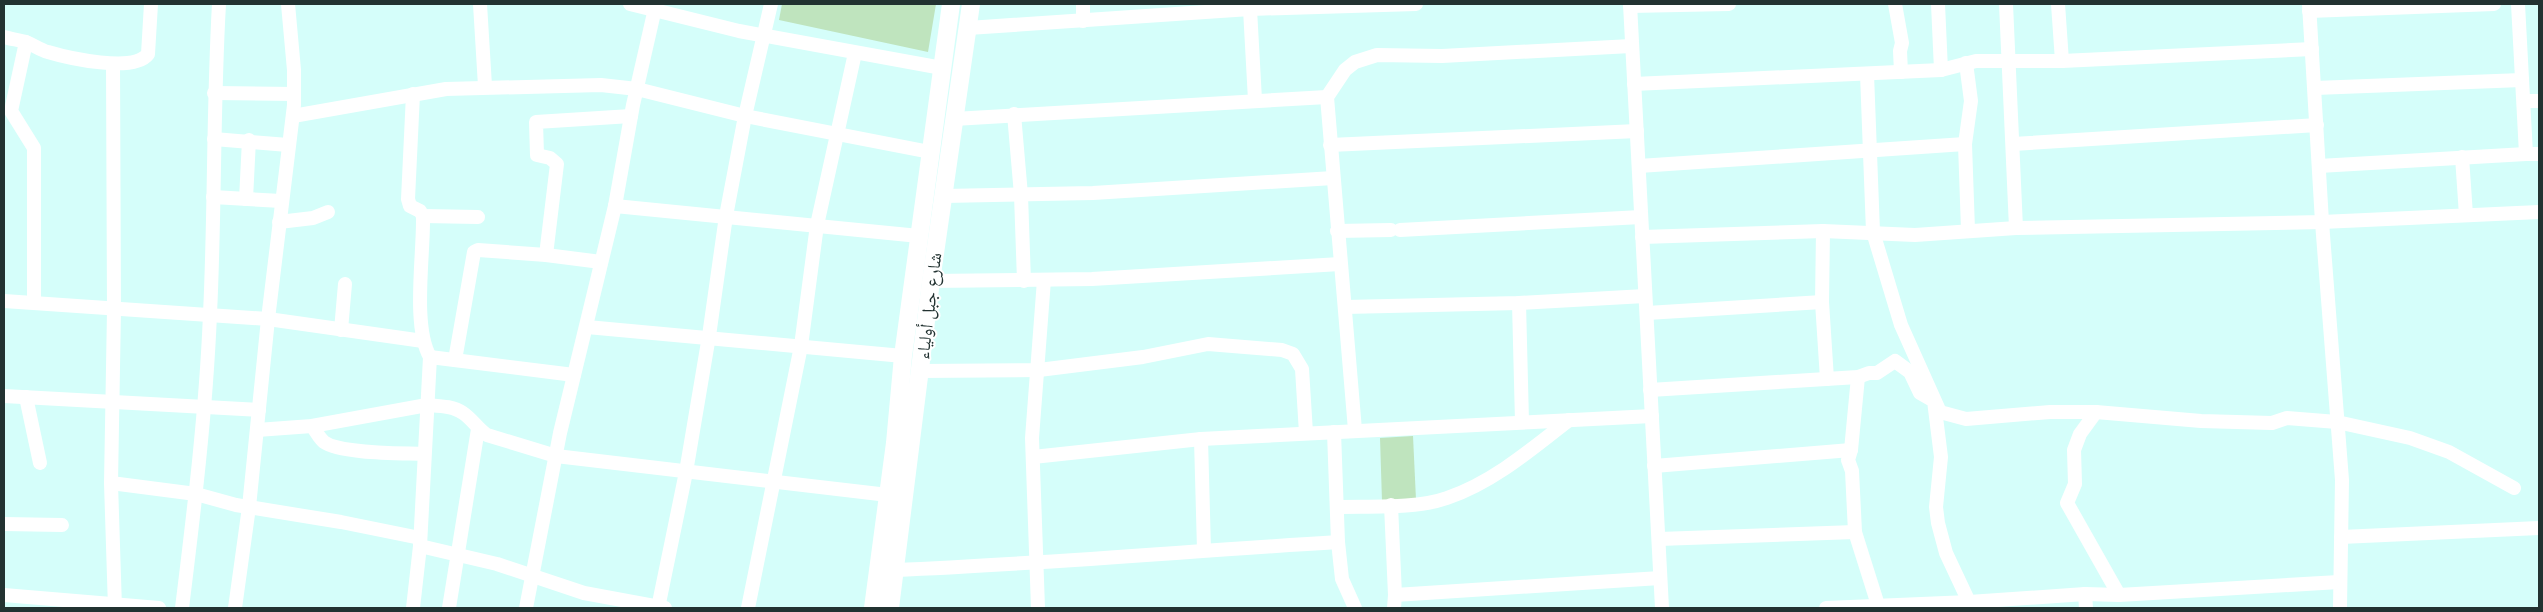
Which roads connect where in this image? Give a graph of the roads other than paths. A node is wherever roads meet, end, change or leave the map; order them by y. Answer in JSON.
{"nodes":[{"id":1,"x":151,"y":4,"type":"edge"},
{"id":2,"x":219,"y":4,"type":"edge"},
{"id":3,"x":288,"y":4,"type":"edge"},
{"id":4,"x":480,"y":4,"type":"edge"},
{"id":5,"x":630,"y":4,"type":"edge"},
{"id":6,"x":771,"y":4,"type":"edge"},
{"id":7,"x":950,"y":4,"type":"edge"},
{"id":8,"x":971,"y":4,"type":"edge"},
{"id":9,"x":1083,"y":4,"type":"edge"},
{"id":10,"x":1416,"y":4,"type":"edge"},
{"id":11,"x":1729,"y":4,"type":"edge"},
{"id":12,"x":1895,"y":4,"type":"edge"},
{"id":13,"x":1938,"y":4,"type":"edge"},
{"id":14,"x":2006,"y":4,"type":"edge"},
{"id":15,"x":2058,"y":4,"type":"edge"},
{"id":16,"x":2494,"y":4,"type":"edge"},
{"id":17,"x":2518,"y":4,"type":"edge"},
{"id":18,"x":1630,"y":5,"type":"edge"},
{"id":19,"x":655,"y":6,"type":"edge"},
{"id":20,"x":2309,"y":7,"type":"edge"},
{"id":21,"x":1250,"y":9,"type":"junction"},
{"id":22,"x":1083,"y":20,"type":"junction"},
{"id":23,"x":968,"y":28,"type":"junction"},
{"id":24,"x":764,"y":36,"type":"junction"},
{"id":25,"x":4,"y":37,"type":"edge"},
{"id":26,"x":26,"y":42,"type":"junction"},
{"id":27,"x":1631,"y":46,"type":"junction"},
{"id":28,"x":2312,"y":49,"type":"junction"},
{"id":29,"x":855,"y":53,"type":"junction"},
{"id":30,"x":2008,"y":60,"type":"junction"},
{"id":31,"x":2062,"y":61,"type":"junction"},
{"id":32,"x":1966,"y":63,"type":"junction"},
{"id":33,"x":113,"y":64,"type":"junction"},
{"id":34,"x":942,"y":68,"type":"junction"},
{"id":35,"x":1941,"y":70,"type":"junction"},
{"id":36,"x":1901,"y":72,"type":"junction"},
{"id":37,"x":1867,"y":74,"type":"junction"},
{"id":38,"x":2522,"y":80,"type":"junction"},
{"id":39,"x":1634,"y":84,"type":"junction"},
{"id":40,"x":485,"y":86,"type":"junction"},
{"id":41,"x":2315,"y":88,"type":"junction"},
{"id":42,"x":637,"y":89,"type":"junction"},
{"id":43,"x":214,"y":93,"type":"junction"},
{"id":44,"x":294,"y":94,"type":"junction"},
{"id":45,"x":413,"y":94,"type":"junction"},
{"id":46,"x":1327,"y":97,"type":"junction"},
{"id":47,"x":1255,"y":100,"type":"junction"},
{"id":48,"x":2539,"y":100,"type":"edge"},
{"id":49,"x":2524,"y":101,"type":"junction"},
{"id":50,"x":1014,"y":114,"type":"junction"},
{"id":51,"x":293,"y":116,"type":"junction"},
{"id":52,"x":631,"y":116,"type":"junction"},
{"id":53,"x":745,"y":116,"type":"junction"},
{"id":54,"x":954,"y":119,"type":"junction"},
{"id":55,"x":2317,"y":125,"type":"junction"},
{"id":56,"x":1637,"y":131,"type":"junction"},
{"id":57,"x":836,"y":134,"type":"junction"},
{"id":58,"x":214,"y":139,"type":"junction"},
{"id":59,"x":249,"y":140,"type":"junction"},
{"id":60,"x":1965,"y":144,"type":"junction"},
{"id":61,"x":2013,"y":144,"type":"junction"},
{"id":62,"x":288,"y":145,"type":"junction"},
{"id":63,"x":1330,"y":145,"type":"junction"},
{"id":64,"x":1870,"y":151,"type":"junction"},
{"id":65,"x":930,"y":152,"type":"junction"},
{"id":66,"x":2533,"y":154,"type":"edge"},
{"id":67,"x":2462,"y":157,"type":"junction"},
{"id":68,"x":1638,"y":166,"type":"junction"},
{"id":69,"x":2319,"y":166,"type":"junction"},
{"id":70,"x":1333,"y":178,"type":"junction"},
{"id":71,"x":1021,"y":195,"type":"junction"},
{"id":72,"x":944,"y":196,"type":"junction"},
{"id":73,"x":213,"y":197,"type":"junction"},
{"id":74,"x":246,"y":199,"type":"junction"},
{"id":75,"x":282,"y":201,"type":"junction"},
{"id":76,"x":615,"y":206,"type":"junction"},
{"id":77,"x":328,"y":212,"type":"dead end"},
{"id":78,"x":2539,"y":212,"type":"edge"},
{"id":79,"x":2466,"y":215,"type":"junction"},
{"id":80,"x":423,"y":216,"type":"junction"},
{"id":81,"x":726,"y":216,"type":"junction"},
{"id":82,"x":478,"y":217,"type":"dead end"},
{"id":83,"x":1641,"y":217,"type":"junction"},
{"id":84,"x":279,"y":222,"type":"junction"},
{"id":85,"x":2322,"y":222,"type":"junction"},
{"id":86,"x":817,"y":225,"type":"junction"},
{"id":87,"x":2016,"y":228,"type":"junction"},
{"id":88,"x":1968,"y":230,"type":"junction"},
{"id":89,"x":1337,"y":231,"type":"junction"},
{"id":90,"x":1824,"y":231,"type":"junction"},
{"id":91,"x":1873,"y":232,"type":"junction"},
{"id":92,"x":919,"y":236,"type":"junction"},
{"id":93,"x":1642,"y":237,"type":"junction"},
{"id":94,"x":546,"y":255,"type":"junction"},
{"id":95,"x":601,"y":262,"type":"junction"},
{"id":96,"x":1340,"y":264,"type":"junction"},
{"id":97,"x":931,"y":280,"type":"junction"},
{"id":98,"x":1044,"y":280,"type":"junction"},
{"id":99,"x":1024,"y":281,"type":"junction"},
{"id":100,"x":345,"y":284,"type":"dead end"},
{"id":101,"x":1645,"y":296,"type":"junction"},
{"id":102,"x":4,"y":301,"type":"edge"},
{"id":103,"x":34,"y":302,"type":"junction"},
{"id":104,"x":1822,"y":302,"type":"junction"},
{"id":105,"x":1518,"y":303,"type":"junction"},
{"id":106,"x":1345,"y":306,"type":"junction"},
{"id":107,"x":114,"y":310,"type":"junction"},
{"id":108,"x":1646,"y":313,"type":"junction"},
{"id":109,"x":210,"y":315,"type":"junction"},
{"id":110,"x":268,"y":320,"type":"junction"},
{"id":111,"x":587,"y":327,"type":"junction"},
{"id":112,"x":341,"y":330,"type":"junction"},
{"id":113,"x":709,"y":336,"type":"junction"},
{"id":114,"x":423,"y":341,"type":"junction"},
{"id":115,"x":800,"y":346,"type":"junction"},
{"id":116,"x":903,"y":356,"type":"junction"},
{"id":117,"x":430,"y":357,"type":"junction"},
{"id":118,"x":456,"y":360,"type":"junction"},
{"id":119,"x":1039,"y":370,"type":"junction"},
{"id":120,"x":921,"y":371,"type":"junction"},
{"id":121,"x":574,"y":375,"type":"junction"},
{"id":122,"x":1858,"y":377,"type":"junction"},
{"id":123,"x":1827,"y":379,"type":"junction"},
{"id":124,"x":1650,"y":390,"type":"junction"},
{"id":125,"x":4,"y":396,"type":"edge"},
{"id":126,"x":26,"y":397,"type":"junction"},
{"id":127,"x":1934,"y":401,"type":"junction"},
{"id":128,"x":112,"y":403,"type":"junction"},
{"id":129,"x":203,"y":405,"type":"junction"},
{"id":130,"x":427,"y":405,"type":"junction"},
{"id":131,"x":259,"y":410,"type":"junction"},
{"id":132,"x":2096,"y":412,"type":"junction"},
{"id":133,"x":1652,"y":416,"type":"junction"},
{"id":134,"x":1569,"y":420,"type":"junction"},
{"id":135,"x":1522,"y":422,"type":"junction"},
{"id":136,"x":2337,"y":422,"type":"junction"},
{"id":137,"x":312,"y":426,"type":"junction"},
{"id":138,"x":478,"y":429,"type":"junction"},
{"id":139,"x":257,"y":430,"type":"junction"},
{"id":140,"x":1355,"y":430,"type":"junction"},
{"id":141,"x":1334,"y":432,"type":"junction"},
{"id":142,"x":1306,"y":433,"type":"junction"},
{"id":143,"x":1201,"y":439,"type":"junction"},
{"id":144,"x":1851,"y":450,"type":"junction"},
{"id":145,"x":424,"y":454,"type":"junction"},
{"id":146,"x":556,"y":456,"type":"junction"},
{"id":147,"x":1033,"y":457,"type":"junction"},
{"id":148,"x":40,"y":463,"type":"dead end"},
{"id":149,"x":1654,"y":466,"type":"junction"},
{"id":150,"x":686,"y":472,"type":"junction"},
{"id":151,"x":775,"y":482,"type":"junction"},
{"id":152,"x":111,"y":483,"type":"junction"},
{"id":153,"x":2514,"y":488,"type":"dead end"},
{"id":154,"x":196,"y":494,"type":"junction"},
{"id":155,"x":888,"y":494,"type":"junction"},
{"id":156,"x":1391,"y":505,"type":"junction"},
{"id":157,"x":249,"y":506,"type":"junction"},
{"id":158,"x":1337,"y":508,"type":"junction"},
{"id":159,"x":4,"y":524,"type":"edge"},
{"id":160,"x":62,"y":525,"type":"dead end"},
{"id":161,"x":2539,"y":528,"type":"edge"},
{"id":162,"x":1855,"y":532,"type":"junction"},
{"id":163,"x":2341,"y":537,"type":"junction"},
{"id":164,"x":1659,"y":539,"type":"junction"},
{"id":165,"x":420,"y":542,"type":"junction"},
{"id":166,"x":1338,"y":542,"type":"junction"},
{"id":167,"x":1204,"y":550,"type":"junction"},
{"id":168,"x":459,"y":555,"type":"junction"},
{"id":169,"x":1038,"y":564,"type":"junction"},
{"id":170,"x":895,"y":570,"type":"junction"},
{"id":171,"x":532,"y":577,"type":"junction"},
{"id":172,"x":1660,"y":578,"type":"junction"},
{"id":173,"x":2339,"y":582,"type":"junction"},
{"id":174,"x":4,"y":594,"type":"edge"},
{"id":175,"x":2085,"y":594,"type":"junction"},
{"id":176,"x":2119,"y":595,"type":"junction"},
{"id":177,"x":1395,"y":601,"type":"edge"},
{"id":178,"x":2042,"y":602,"type":"edge"},
{"id":179,"x":1878,"y":605,"type":"junction"},
{"id":180,"x":1970,"y":605,"type":"edge"},
{"id":181,"x":116,"y":606,"type":"edge"},
{"id":182,"x":1928,"y":606,"type":"edge"},
{"id":183,"x":159,"y":608,"type":"edge"},
{"id":184,"x":182,"y":608,"type":"edge"},
{"id":185,"x":235,"y":608,"type":"edge"},
{"id":186,"x":413,"y":608,"type":"edge"},
{"id":187,"x":449,"y":608,"type":"edge"},
{"id":188,"x":526,"y":608,"type":"edge"},
{"id":189,"x":661,"y":608,"type":"edge"},
{"id":190,"x":748,"y":608,"type":"edge"},
{"id":191,"x":873,"y":608,"type":"edge"},
{"id":192,"x":890,"y":608,"type":"edge"},
{"id":193,"x":1038,"y":608,"type":"edge"},
{"id":194,"x":1355,"y":608,"type":"edge"},
{"id":195,"x":1662,"y":608,"type":"edge"},
{"id":196,"x":1826,"y":608,"type":"edge"},
{"id":197,"x":2086,"y":608,"type":"edge"},
{"id":198,"x":2340,"y":608,"type":"edge"}],
"edges":[{"from":1,"to":33,"type":"street"},
{"from":2,"to":43,"type":"street"},
{"from":3,"to":44,"type":"street"},
{"from":4,"to":40,"type":"street"},
{"from":5,"to":19,"type":"street"},
{"from":6,"to":24,"type":"street"},
{"from":7,"to":34,"type":"main road","name":"شارع جبل أولياء"},
{"from":8,"to":23,"type":"main road","name":"شارع جبل أولياء"},
{"from":9,"to":22,"type":"street"},
{"from":10,"to":21,"type":"street"},
{"from":11,"to":18,"type":"street"},
{"from":12,"to":36,"type":"street"},
{"from":13,"to":35,"type":"street"},
{"from":14,"to":30,"type":"street"},
{"from":15,"to":31,"type":"street"},
{"from":16,"to":20,"type":"street"},
{"from":17,"to":38,"type":"street"},
{"from":18,"to":27,"type":"street"},
{"from":19,"to":24,"type":"street"},
{"from":19,"to":42,"type":"street"},
{"from":20,"to":28,"type":"street"},
{"from":21,"to":22,"type":"street"},
{"from":21,"to":47,"type":"street"},
{"from":22,"to":23,"type":"street"},
{"from":23,"to":54,"type":"main road","name":"شارع جبل أولياء"},
{"from":24,"to":29,"type":"street"},
{"from":24,"to":53,"type":"street"},
{"from":25,"to":26,"type":"street"},
{"from":26,"to":33,"type":"street"},
{"from":26,"to":103,"type":"street"},
{"from":27,"to":39,"type":"street"},
{"from":27,"to":46,"type":"street"},
{"from":28,"to":31,"type":"street"},
{"from":28,"to":41,"type":"street"},
{"from":29,"to":34,"type":"street"},
{"from":29,"to":57,"type":"street"},
{"from":30,"to":31,"type":"street"},
{"from":30,"to":32,"type":"street"},
{"from":30,"to":61,"type":"street"},
{"from":32,"to":35,"type":"street"},
{"from":32,"to":60,"type":"street"},
{"from":33,"to":107,"type":"street"},
{"from":34,"to":65,"type":"main road","name":"شارع جبل أولياء"},
{"from":35,"to":36,"type":"street"},
{"from":36,"to":37,"type":"street"},
{"from":37,"to":39,"type":"street"},
{"from":37,"to":64,"type":"street"},
{"from":38,"to":41,"type":"street"},
{"from":38,"to":49,"type":"street"},
{"from":39,"to":56,"type":"street"},
{"from":40,"to":42,"type":"street"},
{"from":40,"to":45,"type":"street"},
{"from":41,"to":55,"type":"street"},
{"from":42,"to":52,"type":"street"},
{"from":42,"to":53,"type":"street"},
{"from":43,"to":44,"type":"street"},
{"from":43,"to":58,"type":"street"},
{"from":44,"to":51,"type":"street"},
{"from":45,"to":51,"type":"street"},
{"from":45,"to":80,"type":"street"},
{"from":46,"to":47,"type":"street"},
{"from":46,"to":63,"type":"street"},
{"from":47,"to":50,"type":"street"},
{"from":48,"to":49,"type":"street"},
{"from":49,"to":66,"type":"street"},
{"from":50,"to":54,"type":"street"},
{"from":50,"to":71,"type":"street"},
{"from":51,"to":62,"type":"street"},
{"from":52,"to":76,"type":"street"},
{"from":52,"to":94,"type":"street"},
{"from":53,"to":57,"type":"street"},
{"from":53,"to":81,"type":"street"},
{"from":54,"to":72,"type":"main road","name":"شارع جبل أولياء"},
{"from":55,"to":61,"type":"street"},
{"from":55,"to":69,"type":"street"},
{"from":56,"to":63,"type":"street"},
{"from":56,"to":68,"type":"street"},
{"from":57,"to":65,"type":"street"},
{"from":57,"to":86,"type":"street"},
{"from":58,"to":59,"type":"street"},
{"from":58,"to":73,"type":"street"},
{"from":59,"to":62,"type":"street"},
{"from":59,"to":74,"type":"street"},
{"from":60,"to":64,"type":"street"},
{"from":60,"to":88,"type":"street"},
{"from":61,"to":87,"type":"street"},
{"from":62,"to":75,"type":"street"},
{"from":63,"to":70,"type":"street"},
{"from":64,"to":68,"type":"street"},
{"from":64,"to":91,"type":"street"},
{"from":65,"to":92,"type":"main road","name":"شارع جبل أولياء"},
{"from":66,"to":67,"type":"street"},
{"from":67,"to":69,"type":"street"},
{"from":67,"to":79,"type":"street"},
{"from":68,"to":83,"type":"street"},
{"from":69,"to":85,"type":"street"},
{"from":70,"to":71,"type":"street"},
{"from":70,"to":89,"type":"street"},
{"from":71,"to":72,"type":"street"},
{"from":71,"to":99,"type":"street"},
{"from":72,"to":97,"type":"main road","name":"شارع جبل أولياء"},
{"from":73,"to":74,"type":"street"},
{"from":73,"to":109,"type":"street"},
{"from":74,"to":75,"type":"street"},
{"from":75,"to":84,"type":"street"},
{"from":76,"to":81,"type":"street"},
{"from":76,"to":95,"type":"street"},
{"from":77,"to":84,"type":"street"},
{"from":78,"to":79,"type":"street"},
{"from":79,"to":85,"type":"street"},
{"from":80,"to":82,"type":"street"},
{"from":80,"to":114,"type":"street"},
{"from":81,"to":86,"type":"street"},
{"from":81,"to":113,"type":"street"},
{"from":83,"to":89,"type":"street"},
{"from":83,"to":93,"type":"street"},
{"from":84,"to":110,"type":"street"},
{"from":85,"to":87,"type":"street"},
{"from":85,"to":136,"type":"street"},
{"from":86,"to":92,"type":"street"},
{"from":86,"to":115,"type":"street"},
{"from":87,"to":88,"type":"street"},
{"from":88,"to":91,"type":"street"},
{"from":89,"to":96,"type":"street"},
{"from":90,"to":91,"type":"street"},
{"from":90,"to":93,"type":"street"},
{"from":90,"to":104,"type":"street"},
{"from":91,"to":127,"type":"street"},
{"from":92,"to":116,"type":"main road","name":"شارع جبل أولياء"},
{"from":93,"to":101,"type":"street"},
{"from":94,"to":95,"type":"street"},
{"from":94,"to":118,"type":"street"},
{"from":95,"to":111,"type":"street"},
{"from":96,"to":98,"type":"street"},
{"from":96,"to":106,"type":"street"},
{"from":97,"to":99,"type":"street"},
{"from":97,"to":120,"type":"main road","name":"شارع جبل أولياء"},
{"from":98,"to":99,"type":"street"},
{"from":98,"to":119,"type":"street"},
{"from":100,"to":112,"type":"street"},
{"from":101,"to":105,"type":"street"},
{"from":101,"to":108,"type":"street"},
{"from":102,"to":103,"type":"street"},
{"from":103,"to":107,"type":"street"},
{"from":104,"to":108,"type":"street"},
{"from":104,"to":123,"type":"street"},
{"from":105,"to":106,"type":"street"},
{"from":105,"to":135,"type":"street"},
{"from":106,"to":140,"type":"street"},
{"from":107,"to":109,"type":"street"},
{"from":107,"to":128,"type":"street"},
{"from":108,"to":124,"type":"street"},
{"from":109,"to":110,"type":"street"},
{"from":109,"to":129,"type":"street"},
{"from":110,"to":112,"type":"street"},
{"from":110,"to":131,"type":"street"},
{"from":111,"to":113,"type":"street"},
{"from":111,"to":121,"type":"street"},
{"from":112,"to":114,"type":"street"},
{"from":113,"to":115,"type":"street"},
{"from":113,"to":150,"type":"street"},
{"from":114,"to":117,"type":"street"},
{"from":115,"to":116,"type":"street"},
{"from":115,"to":151,"type":"street"},
{"from":116,"to":155,"type":"main road","name":"شارع جبل أولياء"},
{"from":117,"to":118,"type":"street"},
{"from":117,"to":130,"type":"street"},
{"from":118,"to":121,"type":"street"},
{"from":119,"to":120,"type":"street"},
{"from":119,"to":142,"type":"street"},
{"from":119,"to":147,"type":"street"},
{"from":120,"to":170,"type":"main road","name":"شارع جبل أولياء"},
{"from":121,"to":146,"type":"street"},
{"from":122,"to":123,"type":"street"},
{"from":122,"to":127,"type":"street"},
{"from":122,"to":144,"type":"street"},
{"from":123,"to":124,"type":"street"},
{"from":124,"to":133,"type":"street"},
{"from":125,"to":126,"type":"street"},
{"from":126,"to":128,"type":"street"},
{"from":126,"to":148,"type":"street"},
{"from":127,"to":132,"type":"street"},
{"from":127,"to":180,"type":"street"},
{"from":128,"to":129,"type":"street"},
{"from":128,"to":152,"type":"street"},
{"from":129,"to":131,"type":"street"},
{"from":129,"to":154,"type":"street"},
{"from":130,"to":137,"type":"street"},
{"from":130,"to":138,"type":"street"},
{"from":130,"to":145,"type":"street"},
{"from":131,"to":139,"type":"street"},
{"from":132,"to":136,"type":"street"},
{"from":132,"to":176,"type":"street"},
{"from":133,"to":134,"type":"street"},
{"from":133,"to":149,"type":"street"},
{"from":134,"to":135,"type":"street"},
{"from":134,"to":156,"type":"street"},
{"from":135,"to":140,"type":"street"},
{"from":136,"to":153,"type":"street"},
{"from":136,"to":163,"type":"street"},
{"from":137,"to":139,"type":"street"},
{"from":137,"to":145,"type":"street"},
{"from":138,"to":146,"type":"street"},
{"from":138,"to":168,"type":"street"},
{"from":139,"to":157,"type":"street"},
{"from":140,"to":141,"type":"street"},
{"from":141,"to":142,"type":"street"},
{"from":141,"to":158,"type":"street"},
{"from":142,"to":143,"type":"street"},
{"from":143,"to":147,"type":"street"},
{"from":143,"to":167,"type":"street"},
{"from":144,"to":149,"type":"street"},
{"from":144,"to":162,"type":"street"},
{"from":145,"to":165,"type":"street"},
{"from":146,"to":150,"type":"street"},
{"from":146,"to":171,"type":"street"},
{"from":147,"to":169,"type":"street"},
{"from":149,"to":164,"type":"street"},
{"from":150,"to":151,"type":"street"},
{"from":150,"to":189,"type":"street"},
{"from":151,"to":155,"type":"street"},
{"from":151,"to":190,"type":"street"},
{"from":152,"to":154,"type":"street"},
{"from":152,"to":181,"type":"street"},
{"from":154,"to":157,"type":"street"},
{"from":154,"to":184,"type":"street"},
{"from":155,"to":191,"type":"main road","name":"شارع جبل أولياء"},
{"from":156,"to":158,"type":"street"},
{"from":156,"to":177,"type":"street"},
{"from":157,"to":165,"type":"street"},
{"from":157,"to":185,"type":"street"},
{"from":158,"to":166,"type":"street"},
{"from":159,"to":160,"type":"street"},
{"from":161,"to":163,"type":"street"},
{"from":162,"to":164,"type":"street"},
{"from":162,"to":179,"type":"street"},
{"from":163,"to":173,"type":"street"},
{"from":164,"to":172,"type":"street"},
{"from":165,"to":168,"type":"street"},
{"from":165,"to":186,"type":"street"},
{"from":166,"to":167,"type":"street"},
{"from":166,"to":194,"type":"street"},
{"from":167,"to":169,"type":"street"},
{"from":168,"to":171,"type":"street"},
{"from":168,"to":187,"type":"street"},
{"from":169,"to":170,"type":"street"},
{"from":169,"to":193,"type":"street"},
{"from":170,"to":192,"type":"main road","name":"شارع جبل أولياء"},
{"from":171,"to":188,"type":"street"},
{"from":171,"to":189,"type":"street"},
{"from":172,"to":177,"type":"street"},
{"from":172,"to":195,"type":"street"},
{"from":173,"to":176,"type":"street"},
{"from":173,"to":198,"type":"street"},
{"from":174,"to":181,"type":"street"},
{"from":175,"to":176,"type":"street"},
{"from":175,"to":178,"type":"street"},
{"from":175,"to":197,"type":"street"},
{"from":178,"to":180,"type":"street"},
{"from":179,"to":182,"type":"street"},
{"from":179,"to":196,"type":"street"},
{"from":180,"to":182,"type":"street"},
{"from":181,"to":183,"type":"street"}]}
